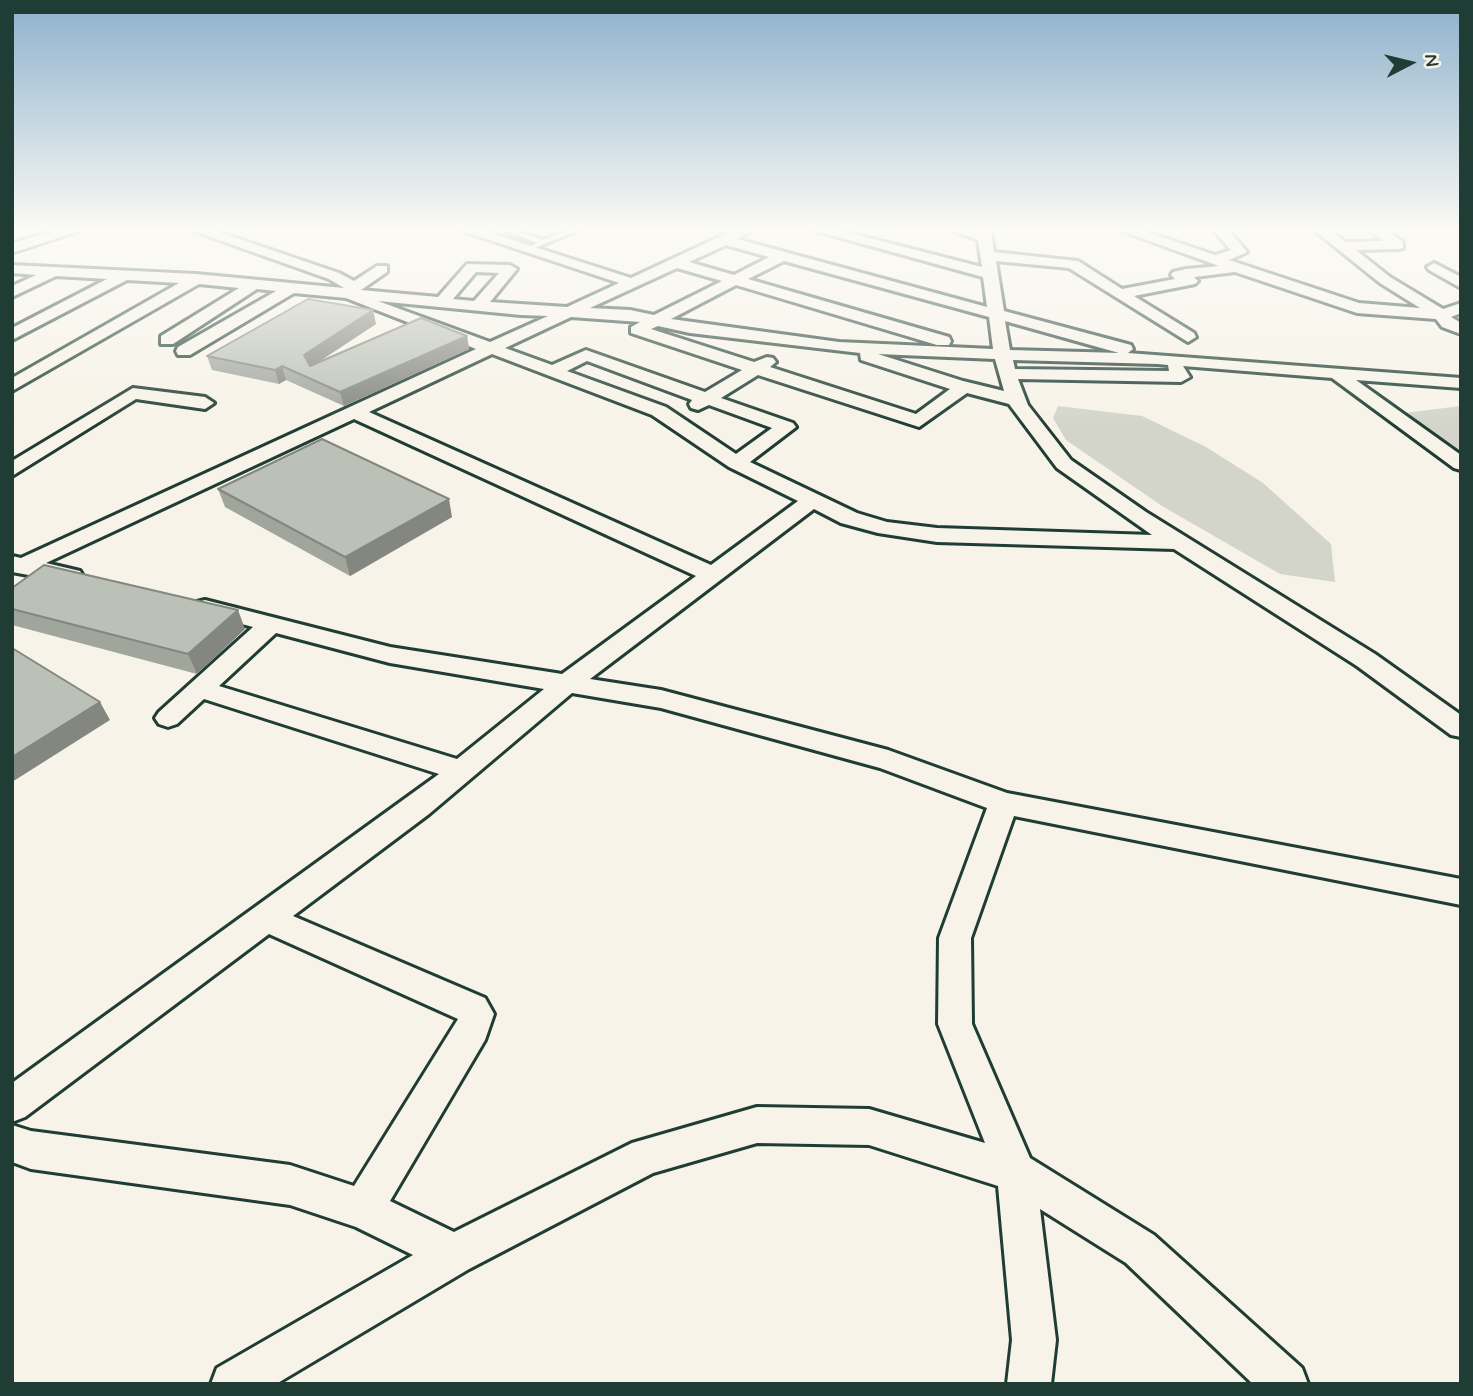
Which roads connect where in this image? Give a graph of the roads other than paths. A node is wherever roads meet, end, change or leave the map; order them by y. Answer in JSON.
{"nodes":[{"id":1,"x":86,"y":295,"type":"edge"},
{"id":2,"x":168,"y":295,"type":"edge"},
{"id":3,"x":238,"y":295,"type":"edge"},
{"id":4,"x":280,"y":295,"type":"edge"},
{"id":5,"x":353,"y":295,"type":"edge"},
{"id":6,"x":396,"y":295,"type":"edge"},
{"id":7,"x":448,"y":295,"type":"edge"},
{"id":8,"x":488,"y":295,"type":"edge"},
{"id":9,"x":607,"y":295,"type":"edge"},
{"id":10,"x":705,"y":295,"type":"edge"},
{"id":11,"x":787,"y":295,"type":"edge"},
{"id":12,"x":879,"y":295,"type":"edge"},
{"id":13,"x":927,"y":295,"type":"edge"},
{"id":14,"x":994,"y":295,"type":"edge"},
{"id":15,"x":1120,"y":295,"type":"edge"},
{"id":16,"x":1318,"y":295,"type":"edge"},
{"id":17,"x":1412,"y":295,"type":"edge"},
{"id":18,"x":443,"y":301,"type":"junction"},
{"id":19,"x":480,"y":305,"type":"junction"},
{"id":20,"x":1461,"y":307,"type":"edge"},
{"id":21,"x":572,"y":311,"type":"junction"},
{"id":22,"x":849,"y":313,"type":"junction"},
{"id":23,"x":996,"y":314,"type":"junction"},
{"id":24,"x":1441,"y":315,"type":"junction"},
{"id":25,"x":656,"y":320,"type":"junction"},
{"id":26,"x":1461,"y":330,"type":"edge"},
{"id":27,"x":12,"y":335,"type":"edge"},
{"id":28,"x":1188,"y":337,"type":"dead end"},
{"id":29,"x":167,"y":340,"type":"dead end"},
{"id":30,"x":802,"y":342,"type":"junction"},
{"id":31,"x":839,"y":347,"type":"junction"},
{"id":32,"x":494,"y":349,"type":"junction"},
{"id":33,"x":184,"y":351,"type":"dead end"},
{"id":34,"x":953,"y":351,"type":"junction"},
{"id":35,"x":1002,"y":353,"type":"junction"},
{"id":36,"x":1164,"y":359,"type":"junction"},
{"id":37,"x":757,"y":368,"type":"junction"},
{"id":38,"x":553,"y":371,"type":"junction"},
{"id":39,"x":1008,"y":374,"type":"junction"},
{"id":40,"x":1339,"y":376,"type":"junction"},
{"id":41,"x":1461,"y":383,"type":"edge"},
{"id":42,"x":12,"y":386,"type":"edge"},
{"id":43,"x":964,"y":387,"type":"junction"},
{"id":44,"x":708,"y":398,"type":"junction"},
{"id":45,"x":1016,"y":400,"type":"junction"},
{"id":46,"x":205,"y":402,"type":"dead end"},
{"id":47,"x":353,"y":412,"type":"junction"},
{"id":48,"x":673,"y":419,"type":"junction"},
{"id":49,"x":736,"y":463,"type":"junction"},
{"id":50,"x":1461,"y":464,"type":"edge"},
{"id":51,"x":12,"y":470,"type":"edge"},
{"id":52,"x":812,"y":501,"type":"junction"},
{"id":53,"x":1180,"y":543,"type":"junction"},
{"id":54,"x":16,"y":566,"type":"edge"},
{"id":55,"x":713,"y":575,"type":"junction"},
{"id":56,"x":89,"y":580,"type":"edge"},
{"id":57,"x":183,"y":601,"type":"edge"},
{"id":58,"x":271,"y":624,"type":"junction"},
{"id":59,"x":569,"y":682,"type":"junction"},
{"id":60,"x":200,"y":689,"type":"junction"},
{"id":61,"x":168,"y":718,"type":"dead end"},
{"id":62,"x":1461,"y":728,"type":"edge"},
{"id":63,"x":462,"y":771,"type":"junction"},
{"id":64,"x":1004,"y":803,"type":"junction"},
{"id":65,"x":1461,"y":892,"type":"edge"},
{"id":66,"x":266,"y":919,"type":"junction"},
{"id":67,"x":12,"y":1105,"type":"edge"},
{"id":68,"x":12,"y":1143,"type":"edge"},
{"id":69,"x":1016,"y":1171,"type":"junction"},
{"id":70,"x":363,"y":1209,"type":"junction"},
{"id":71,"x":454,"y":1254,"type":"junction"},
{"id":72,"x":233,"y":1384,"type":"edge"},
{"id":73,"x":1029,"y":1384,"type":"edge"},
{"id":74,"x":1286,"y":1384,"type":"edge"}],
"edges":[{"from":1,"to":27,"type":"street"},
{"from":2,"to":42,"type":"street"},
{"from":3,"to":29,"type":"street"},
{"from":4,"to":33,"type":"street"},
{"from":5,"to":32,"type":"street"},
{"from":6,"to":18,"type":"street"},
{"from":7,"to":18,"type":"street"},
{"from":8,"to":19,"type":"street"},
{"from":9,"to":21,"type":"street"},
{"from":10,"to":25,"type":"street"},
{"from":11,"to":22,"type":"street"},
{"from":12,"to":22,"type":"street"},
{"from":13,"to":23,"type":"street"},
{"from":14,"to":23,"type":"street"},
{"from":15,"to":28,"type":"street"},
{"from":16,"to":24,"type":"street"},
{"from":17,"to":24,"type":"street"},
{"from":18,"to":19,"type":"street"},
{"from":19,"to":21,"type":"street"},
{"from":20,"to":24,"type":"street"},
{"from":21,"to":25,"type":"street"},
{"from":21,"to":32,"type":"street"},
{"from":22,"to":30,"type":"street"},
{"from":22,"to":34,"type":"street"},
{"from":23,"to":35,"type":"street"},
{"from":23,"to":36,"type":"street"},
{"from":24,"to":26,"type":"street"},
{"from":25,"to":30,"type":"street"},
{"from":25,"to":37,"type":"street"},
{"from":30,"to":31,"type":"street"},
{"from":30,"to":37,"type":"street"},
{"from":31,"to":34,"type":"street"},
{"from":31,"to":43,"type":"street"},
{"from":32,"to":38,"type":"street"},
{"from":32,"to":47,"type":"street"},
{"from":34,"to":35,"type":"street"},
{"from":35,"to":36,"type":"street"},
{"from":35,"to":39,"type":"street"},
{"from":36,"to":39,"type":"street"},
{"from":36,"to":40,"type":"street"},
{"from":37,"to":43,"type":"street"},
{"from":37,"to":44,"type":"street"},
{"from":38,"to":44,"type":"street"},
{"from":38,"to":48,"type":"street"},
{"from":39,"to":45,"type":"street"},
{"from":40,"to":41,"type":"street"},
{"from":40,"to":50,"type":"street"},
{"from":43,"to":45,"type":"street"},
{"from":44,"to":48,"type":"street"},
{"from":44,"to":49,"type":"street"},
{"from":45,"to":53,"type":"street"},
{"from":46,"to":51,"type":"street"},
{"from":47,"to":54,"type":"street"},
{"from":47,"to":55,"type":"street"},
{"from":48,"to":49,"type":"street"},
{"from":49,"to":52,"type":"street"},
{"from":52,"to":53,"type":"street"},
{"from":52,"to":55,"type":"street"},
{"from":53,"to":62,"type":"street"},
{"from":54,"to":56,"type":"street"},
{"from":55,"to":59,"type":"street"},
{"from":57,"to":58,"type":"street"},
{"from":58,"to":59,"type":"street"},
{"from":58,"to":60,"type":"street"},
{"from":59,"to":63,"type":"street"},
{"from":59,"to":64,"type":"street"},
{"from":60,"to":61,"type":"street"},
{"from":60,"to":63,"type":"street"},
{"from":63,"to":66,"type":"street"},
{"from":64,"to":65,"type":"street"},
{"from":64,"to":69,"type":"street"},
{"from":66,"to":67,"type":"street"},
{"from":66,"to":70,"type":"street"},
{"from":68,"to":70,"type":"street"},
{"from":69,"to":71,"type":"street"},
{"from":69,"to":73,"type":"street"},
{"from":69,"to":74,"type":"street"},
{"from":70,"to":71,"type":"street"},
{"from":71,"to":72,"type":"street"}]}
